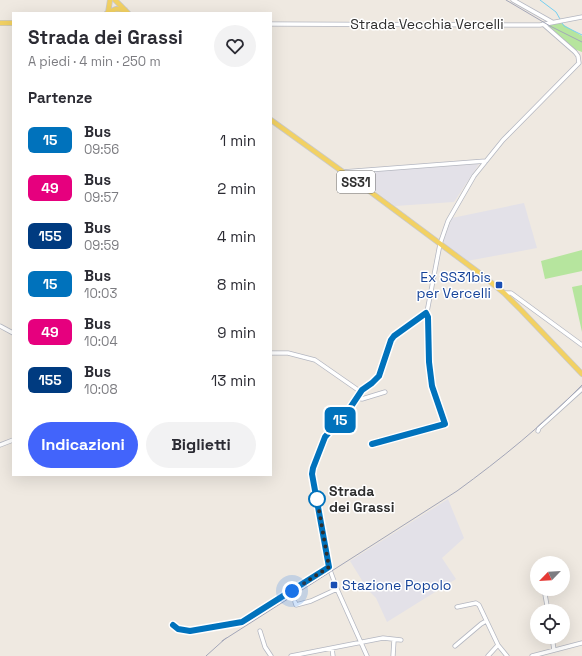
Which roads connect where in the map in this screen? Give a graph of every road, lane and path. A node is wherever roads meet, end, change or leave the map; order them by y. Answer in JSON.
{"nodes":[{"id":1,"x":110,"y":0,"type":"edge"},
{"id":2,"x":115,"y":0,"type":"edge"},
{"id":3,"x":513,"y":0,"type":"edge"},
{"id":4,"x":108,"y":12,"type":"edge"},
{"id":5,"x":110,"y":12,"type":"edge"},
{"id":6,"x":126,"y":12,"type":"edge"},
{"id":7,"x":582,"y":17,"type":"edge"},
{"id":8,"x":552,"y":22,"type":"junction"},
{"id":9,"x":0,"y":23,"type":"edge"},
{"id":10,"x":12,"y":23,"type":"edge"},
{"id":11,"x":272,"y":24,"type":"edge"},
{"id":12,"x":542,"y":24,"type":"junction"},
{"id":13,"x":272,"y":121,"type":"edge"},
{"id":14,"x":486,"y":161,"type":"junction"},
{"id":15,"x":342,"y":172,"type":"junction"},
{"id":16,"x":440,"y":244,"type":"junction"},
{"id":17,"x":504,"y":293,"type":"junction"},
{"id":18,"x":426,"y":313,"type":"junction"},
{"id":19,"x":0,"y":326,"type":"edge"},
{"id":20,"x":12,"y":332,"type":"edge"},
{"id":21,"x":582,"y":345,"type":"edge"},
{"id":22,"x":272,"y":353,"type":"edge"},
{"id":23,"x":582,"y":374,"type":"edge"},
{"id":24,"x":582,"y":389,"type":"edge"},
{"id":25,"x":360,"y":392,"type":"junction"},
{"id":26,"x":385,"y":392,"type":"dead end"},
{"id":27,"x":358,"y":398,"type":"junction"},
{"id":28,"x":538,"y":431,"type":"dead end"},
{"id":29,"x":12,"y":440,"type":"edge"},
{"id":30,"x":372,"y":444,"type":"dead end"},
{"id":31,"x":0,"y":445,"type":"edge"},
{"id":32,"x":329,"y":569,"type":"junction"},
{"id":33,"x":337,"y":589,"type":"junction"},
{"id":34,"x":295,"y":602,"type":"dead end"},
{"id":35,"x":457,"y":608,"type":"dead end"},
{"id":36,"x":486,"y":621,"type":"junction"},
{"id":37,"x":173,"y":625,"type":"dead end"},
{"id":38,"x":260,"y":631,"type":"dead end"},
{"id":39,"x":394,"y":640,"type":"junction"},
{"id":40,"x":401,"y":640,"type":"dead end"},
{"id":41,"x":361,"y":642,"type":"junction"},
{"id":42,"x":582,"y":643,"type":"edge"},
{"id":43,"x":553,"y":644,"type":"edge"},
{"id":44,"x":498,"y":645,"type":"junction"},
{"id":45,"x":455,"y":646,"type":"dead end"},
{"id":46,"x":332,"y":648,"type":"junction"},
{"id":47,"x":554,"y":650,"type":"junction"},
{"id":48,"x":506,"y":655,"type":"edge"},
{"id":49,"x":270,"y":656,"type":"edge"},
{"id":50,"x":291,"y":656,"type":"edge"},
{"id":51,"x":333,"y":656,"type":"edge"},
{"id":52,"x":367,"y":656,"type":"edge"},
{"id":53,"x":393,"y":656,"type":"edge"},
{"id":54,"x":488,"y":656,"type":"edge"},
{"id":55,"x":532,"y":656,"type":"edge"}],
"edges":[{"from":1,"to":4,"type":"main road"},
{"from":2,"to":6,"type":"main road"},
{"from":3,"to":8,"type":"street"},
{"from":5,"to":6,"type":"main road"},
{"from":7,"to":8,"type":"street","name":"Strada Vecchia Vercelli"},
{"from":8,"to":12,"type":"street","name":"Strada Vecchia Vercelli"},
{"from":9,"to":10,"type":"main road"},
{"from":11,"to":12,"type":"street","name":"Strada Vecchia Vercelli"},
{"from":12,"to":14,"type":"street"},
{"from":13,"to":15,"type":"main road","number":"SS31"},
{"from":14,"to":15,"type":"street"},
{"from":14,"to":16,"type":"street"},
{"from":15,"to":16,"type":"main road","number":"SS31"},
{"from":16,"to":17,"type":"main road","number":"SS31"},
{"from":16,"to":18,"type":"street"},
{"from":17,"to":21,"type":"street"},
{"from":17,"to":23,"type":"main road","number":"SS31"},
{"from":18,"to":25,"type":"street"},
{"from":18,"to":30,"type":"street"},
{"from":19,"to":20,"type":"street"},
{"from":22,"to":25,"type":"street"},
{"from":24,"to":28,"type":"street"},
{"from":25,"to":27,"type":"street"},
{"from":26,"to":27,"type":"street"},
{"from":27,"to":32,"type":"street"},
{"from":29,"to":31,"type":"street"},
{"from":32,"to":33,"type":"street"},
{"from":32,"to":37,"type":"street"},
{"from":33,"to":34,"type":"street"},
{"from":33,"to":41,"type":"street"},
{"from":35,"to":36,"type":"street"},
{"from":36,"to":44,"type":"street"},
{"from":36,"to":45,"type":"street"},
{"from":38,"to":49,"type":"street"},
{"from":39,"to":40,"type":"street"},
{"from":39,"to":41,"type":"street"},
{"from":39,"to":53,"type":"street"},
{"from":41,"to":46,"type":"street"},
{"from":41,"to":52,"type":"street"},
{"from":42,"to":47,"type":"street"},
{"from":43,"to":47,"type":"street"},
{"from":44,"to":48,"type":"street"},
{"from":44,"to":54,"type":"street"},
{"from":46,"to":50,"type":"street"},
{"from":46,"to":51,"type":"street"},
{"from":47,"to":55,"type":"street"}]}
